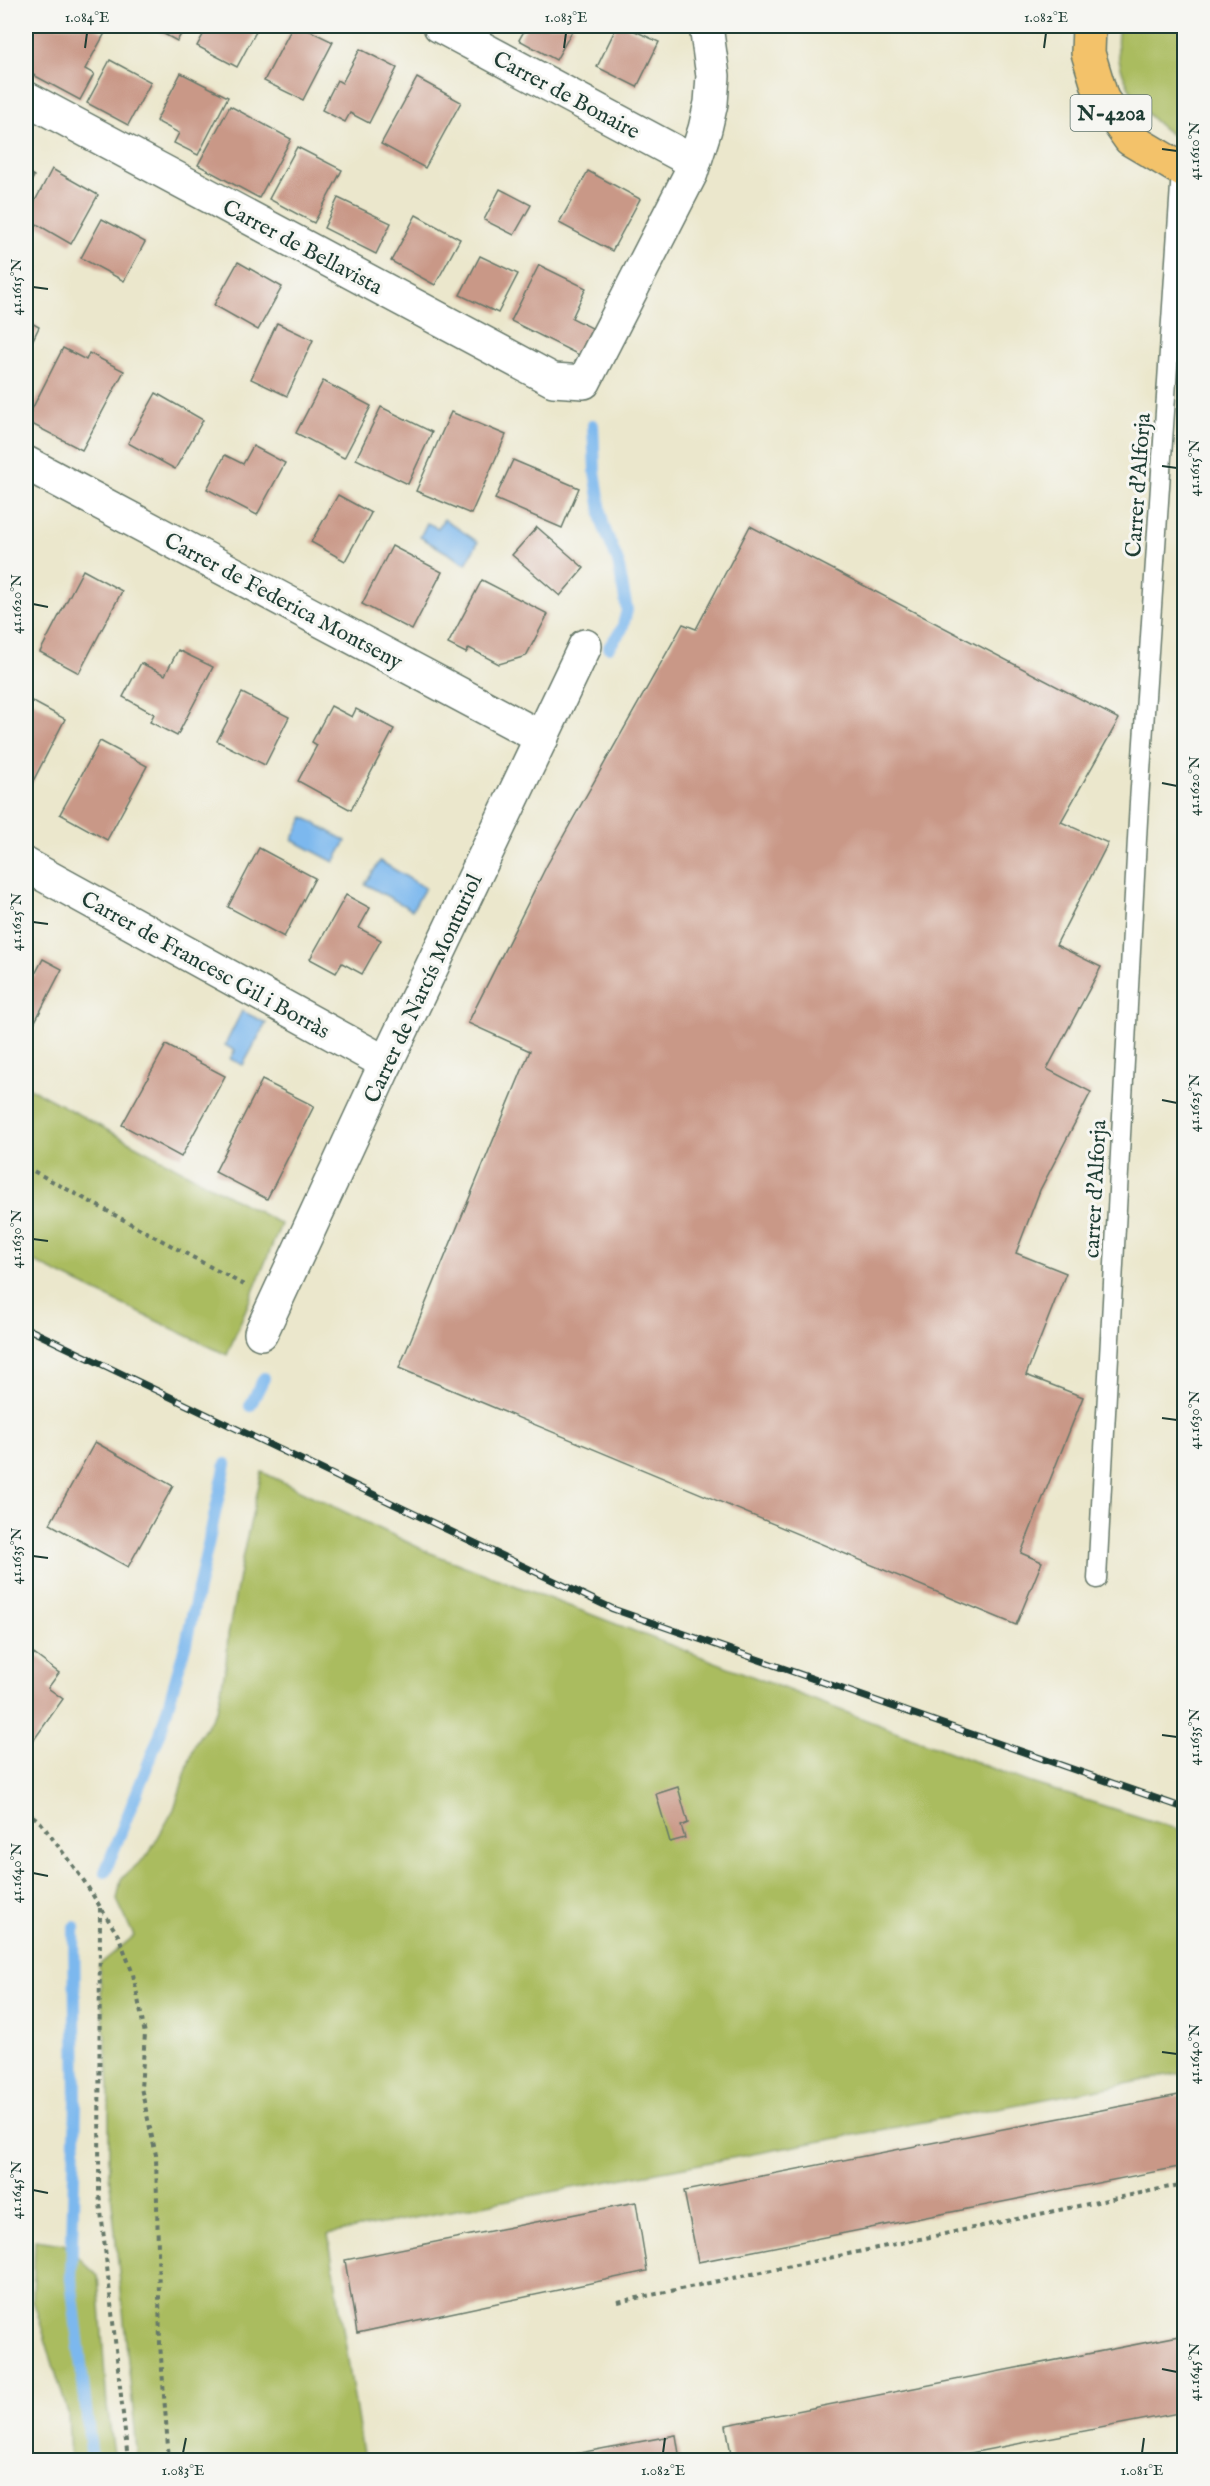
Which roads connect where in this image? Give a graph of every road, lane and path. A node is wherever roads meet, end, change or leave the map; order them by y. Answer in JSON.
{"nodes":[{"id":1,"x":440,"y":26,"type":"edge"},
{"id":2,"x":706,"y":26,"type":"edge"},
{"id":3,"x":1089,"y":26,"type":"edge"},
{"id":4,"x":26,"y":98,"type":"edge"},
{"id":5,"x":694,"y":162,"type":"junction"},
{"id":6,"x":1183,"y":171,"type":"edge"},
{"id":7,"x":26,"y":463,"type":"edge"},
{"id":8,"x":585,"y":646,"type":"dead end"},
{"id":9,"x":542,"y":738,"type":"junction"},
{"id":10,"x":1139,"y":802,"type":"joint"},
{"id":11,"x":26,"y":865,"type":"edge"},
{"id":12,"x":386,"y":1063,"type":"junction"},
{"id":13,"x":26,"y":1167,"type":"edge"},
{"id":14,"x":247,"y":1286,"type":"dead end"},
{"id":15,"x":261,"y":1333,"type":"dead end"},
{"id":16,"x":1097,"y":1579,"type":"dead end"},
{"id":17,"x":26,"y":1810,"type":"edge"},
{"id":18,"x":100,"y":1905,"type":"junction"},
{"id":19,"x":1185,"y":2184,"type":"edge"},
{"id":20,"x":618,"y":2302,"type":"dead end"},
{"id":21,"x":128,"y":2460,"type":"edge"},
{"id":22,"x":169,"y":2460,"type":"edge"}],
"edges":[{"from":1,"to":5,"type":"street","name":"Carrer de Bonaire"},
{"from":2,"to":5,"type":"street"},
{"from":3,"to":6,"type":"main road","number":"N-420a"},
{"from":4,"to":5,"type":"street","name":"Carrer de Bellavista"},
{"from":6,"to":10,"type":"lane","name":"Carrer d'Alforja"},
{"from":7,"to":9,"type":"street","name":"Carrer de Federica Montseny"},
{"from":8,"to":9,"type":"street","name":"Carrer de Narcís Monturiol"},
{"from":9,"to":12,"type":"street","name":"Carrer de Narcís Monturiol"},
{"from":10,"to":16,"type":"lane","name":"carrer d'Alforja"},
{"from":11,"to":12,"type":"street","name":"Carrer de Francesc Gil i Borràs"},
{"from":12,"to":15,"type":"street","name":"Carrer de Narcís Monturiol"},
{"from":13,"to":14,"type":"path"},
{"from":17,"to":18,"type":"path"},
{"from":18,"to":21,"type":"path"},
{"from":18,"to":22,"type":"path"},
{"from":19,"to":20,"type":"path"}]}
